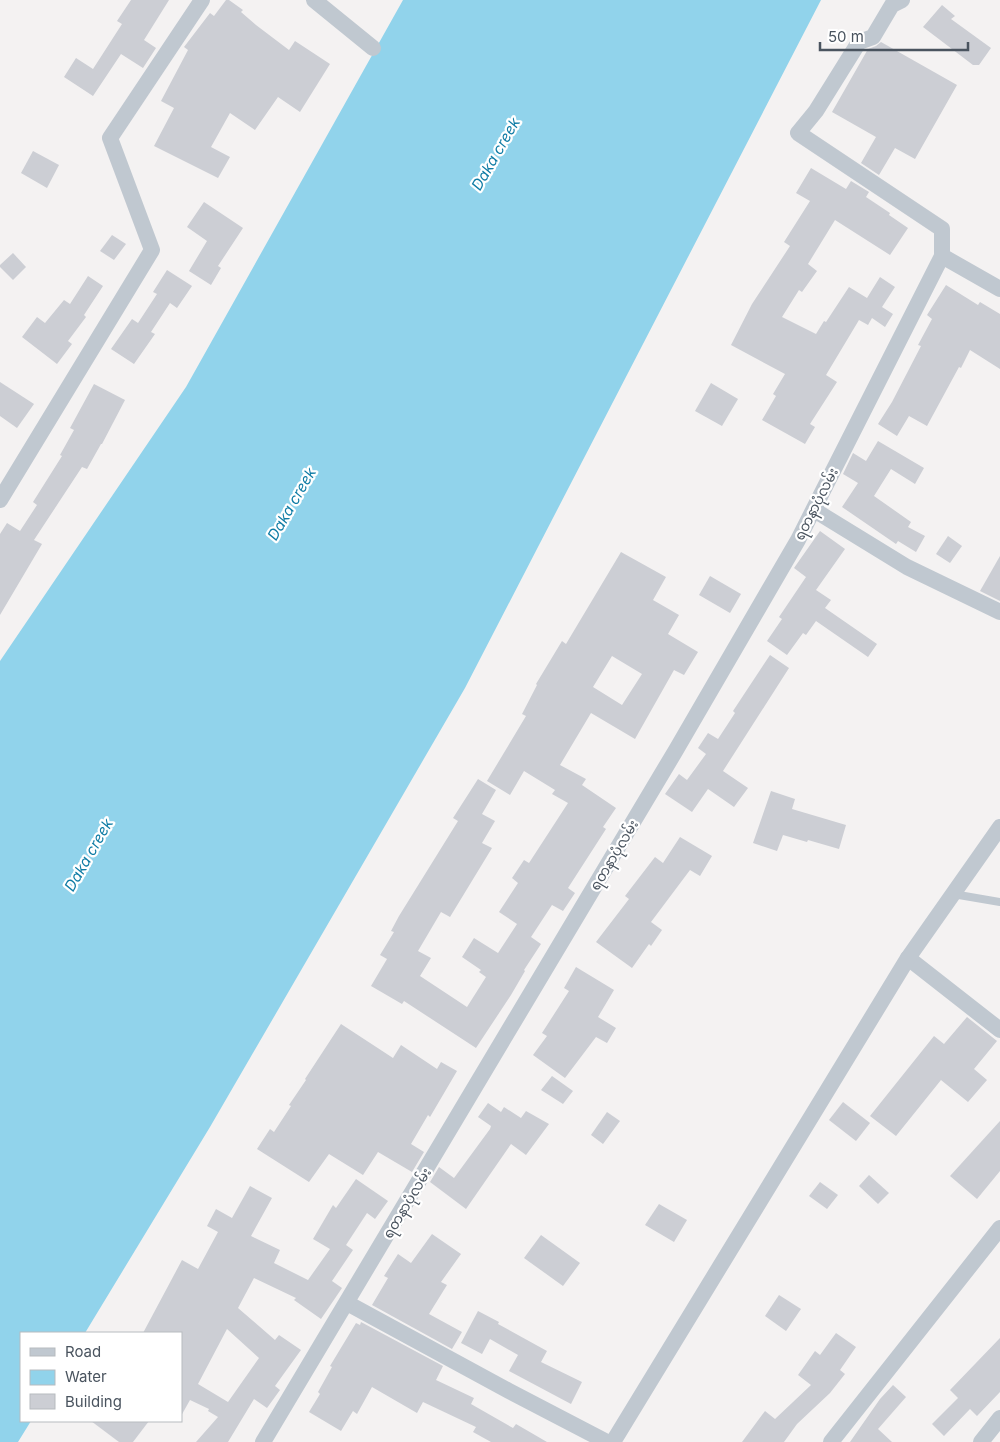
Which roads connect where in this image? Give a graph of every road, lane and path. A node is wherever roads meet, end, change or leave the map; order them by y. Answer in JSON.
{"nodes":[{"id":1,"x":202,"y":0,"type":"edge"},
{"id":2,"x":314,"y":0,"type":"edge"},
{"id":3,"x":902,"y":0,"type":"edge"},
{"id":4,"x":373,"y":48,"type":"dead end"},
{"id":5,"x":942,"y":256,"type":"junction"},
{"id":6,"x":1000,"y":289,"type":"edge"},
{"id":7,"x":0,"y":500,"type":"edge"},
{"id":8,"x":814,"y":510,"type":"junction"},
{"id":9,"x":1000,"y":612,"type":"edge"},
{"id":10,"x":1000,"y":827,"type":"edge"},
{"id":11,"x":953,"y":894,"type":"junction"},
{"id":12,"x":1000,"y":902,"type":"edge"},
{"id":13,"x":908,"y":958,"type":"junction"},
{"id":14,"x":1000,"y":1030,"type":"edge"},
{"id":15,"x":1000,"y":1228,"type":"edge"},
{"id":16,"x":346,"y":1303,"type":"junction"},
{"id":17,"x":1000,"y":1418,"type":"edge"},
{"id":18,"x":263,"y":1442,"type":"edge"},
{"id":19,"x":607,"y":1442,"type":"edge"},
{"id":20,"x":613,"y":1442,"type":"edge"},
{"id":21,"x":831,"y":1442,"type":"edge"},
{"id":22,"x":981,"y":1442,"type":"edge"}],
"edges":[{"from":1,"to":7,"type":"street"},
{"from":2,"to":4,"type":"street"},
{"from":3,"to":5,"type":"street"},
{"from":5,"to":6,"type":"street"},
{"from":5,"to":8,"type":"street","name":"ရတနာပုံလမ်း"},
{"from":8,"to":9,"type":"street"},
{"from":8,"to":16,"type":"street","name":"ရတနာပုံလမ်း"},
{"from":10,"to":11,"type":"street"},
{"from":11,"to":12,"type":"lane"},
{"from":11,"to":13,"type":"street"},
{"from":13,"to":14,"type":"street"},
{"from":13,"to":20,"type":"street"},
{"from":15,"to":21,"type":"street"},
{"from":16,"to":18,"type":"street","name":"ရတနာပုံလမ်း"},
{"from":16,"to":19,"type":"street"},
{"from":17,"to":22,"type":"street"}]}
